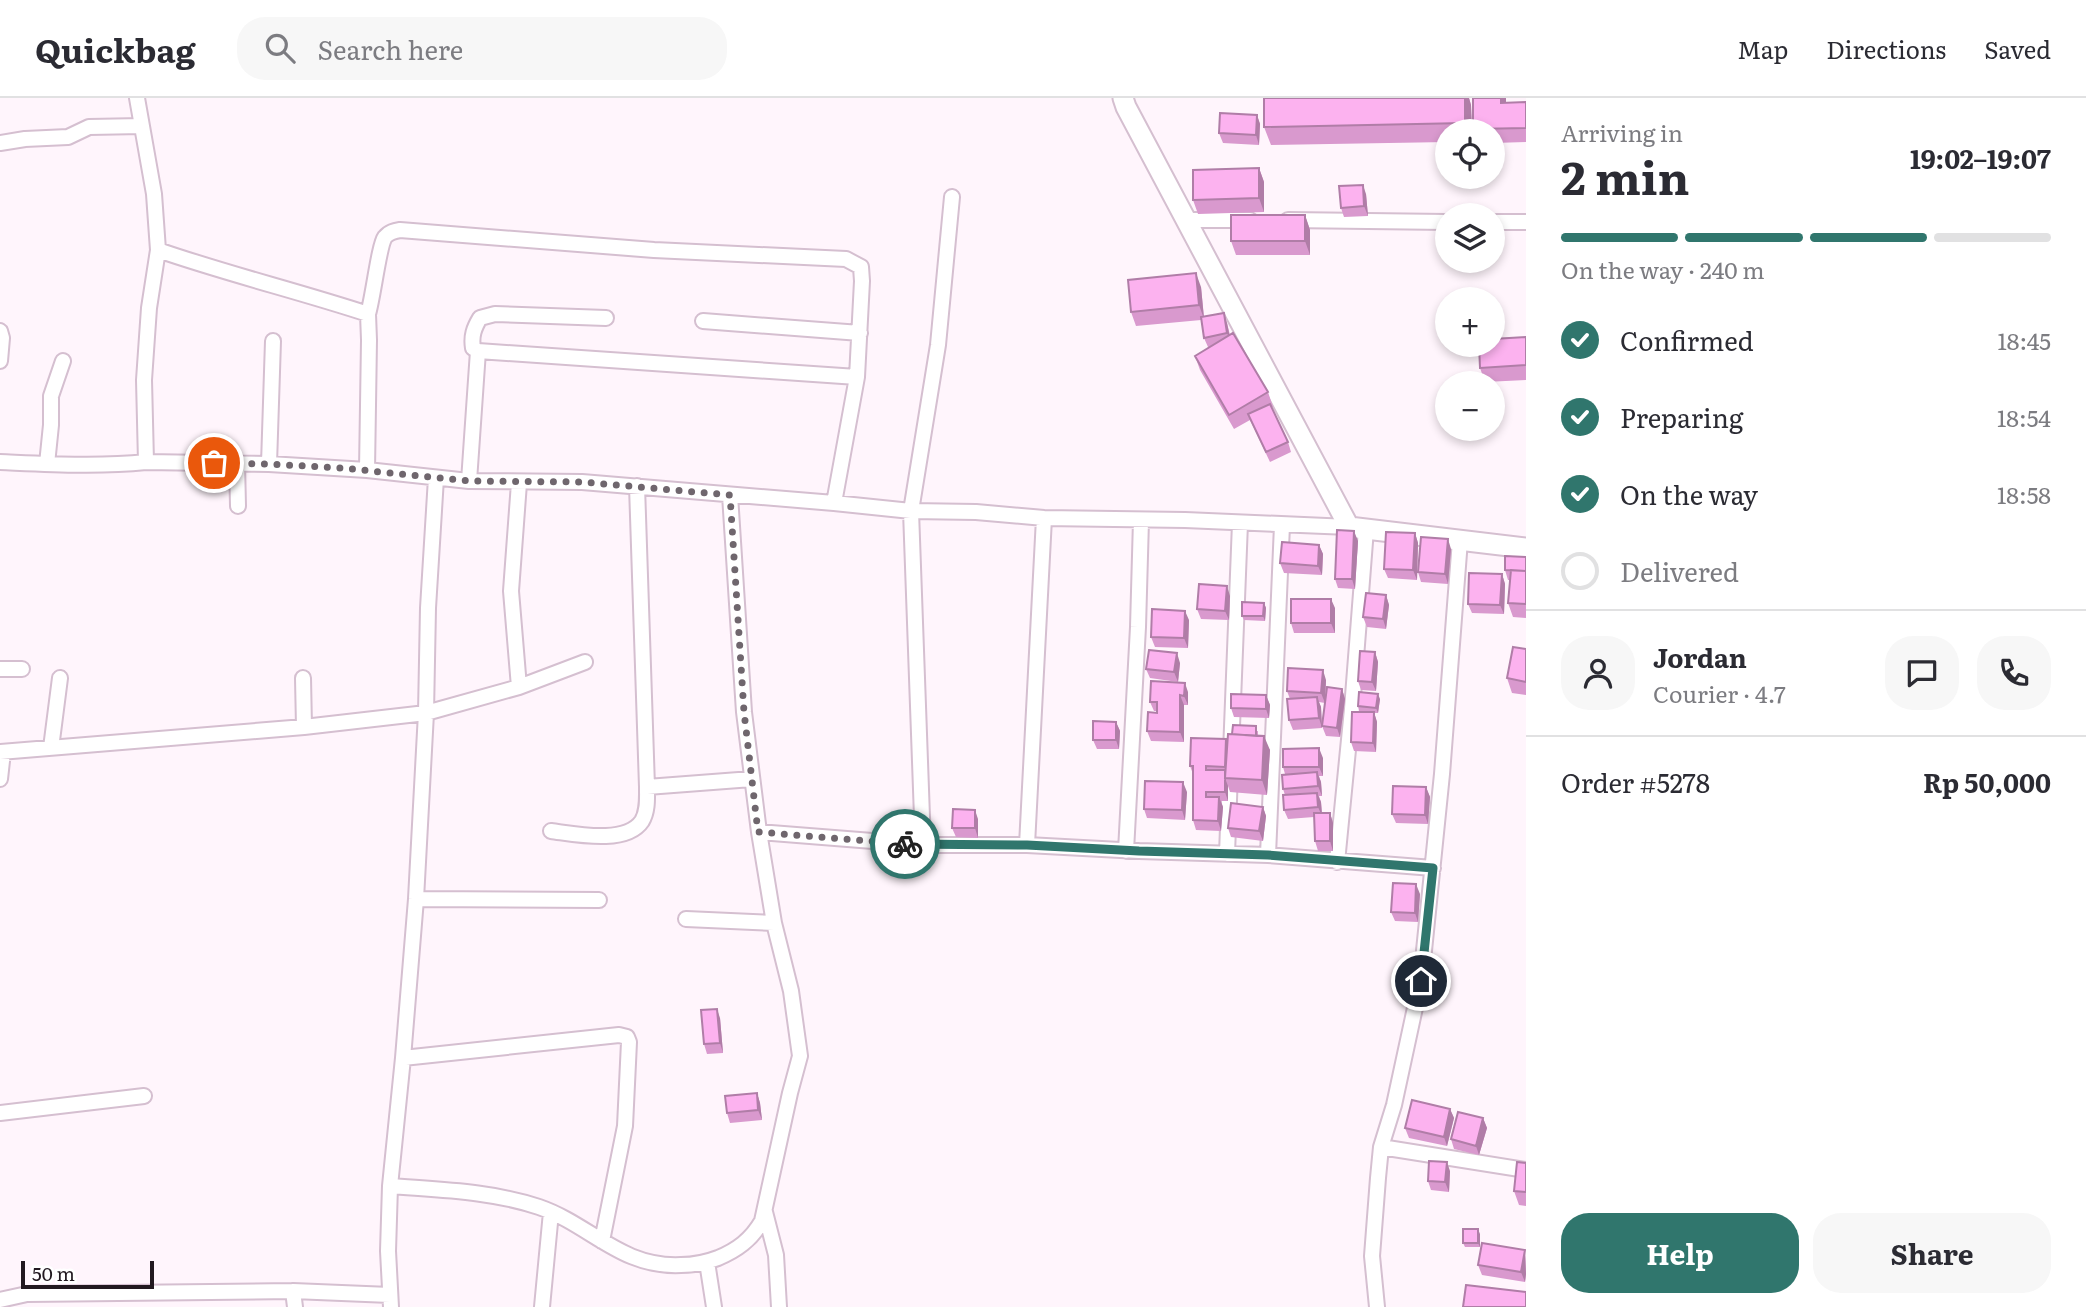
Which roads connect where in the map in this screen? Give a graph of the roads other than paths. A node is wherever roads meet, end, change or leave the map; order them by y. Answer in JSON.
{"nodes":[{"id":1,"x":137,"y":98,"type":"edge"},
{"id":2,"x":1123,"y":98,"type":"edge"},
{"id":3,"x":142,"y":126,"type":"junction"},
{"id":4,"x":0,"y":143,"type":"edge"},
{"id":5,"x":952,"y":197,"type":"dead end"},
{"id":6,"x":1187,"y":220,"type":"junction"},
{"id":7,"x":1435,"y":222,"type":"edge"},
{"id":8,"x":1505,"y":222,"type":"edge"},
{"id":9,"x":1526,"y":222,"type":"edge"},
{"id":10,"x":158,"y":250,"type":"junction"},
{"id":11,"x":368,"y":314,"type":"junction"},
{"id":12,"x":606,"y":318,"type":"dead end"},
{"id":13,"x":703,"y":321,"type":"dead end"},
{"id":14,"x":0,"y":331,"type":"edge"},
{"id":15,"x":860,"y":333,"type":"junction"},
{"id":16,"x":273,"y":341,"type":"dead end"},
{"id":17,"x":478,"y":351,"type":"junction"},
{"id":18,"x":0,"y":361,"type":"edge"},
{"id":19,"x":63,"y":361,"type":"dead end"},
{"id":20,"x":857,"y":377,"type":"junction"},
{"id":21,"x":0,"y":462,"type":"edge"},
{"id":22,"x":146,"y":462,"type":"junction"},
{"id":23,"x":237,"y":463,"type":"junction"},
{"id":24,"x":47,"y":464,"type":"junction"},
{"id":25,"x":269,"y":464,"type":"junction"},
{"id":26,"x":367,"y":470,"type":"junction"},
{"id":27,"x":436,"y":478,"type":"junction"},
{"id":28,"x":469,"y":481,"type":"junction"},
{"id":29,"x":519,"y":482,"type":"junction"},
{"id":30,"x":637,"y":486,"type":"junction"},
{"id":31,"x":730,"y":495,"type":"junction"},
{"id":32,"x":834,"y":503,"type":"junction"},
{"id":33,"x":238,"y":506,"type":"dead end"},
{"id":34,"x":911,"y":511,"type":"junction"},
{"id":35,"x":1044,"y":518,"type":"junction"},
{"id":36,"x":1141,"y":520,"type":"junction"},
{"id":37,"x":1240,"y":523,"type":"junction"},
{"id":38,"x":1282,"y":525,"type":"junction"},
{"id":39,"x":1357,"y":528,"type":"junction"},
{"id":40,"x":1460,"y":540,"type":"junction"},
{"id":41,"x":1526,"y":548,"type":"edge"},
{"id":42,"x":585,"y":662,"type":"dead end"},
{"id":43,"x":0,"y":669,"type":"edge"},
{"id":44,"x":22,"y":669,"type":"dead end"},
{"id":45,"x":60,"y":678,"type":"dead end"},
{"id":46,"x":303,"y":678,"type":"dead end"},
{"id":47,"x":519,"y":687,"type":"junction"},
{"id":48,"x":426,"y":713,"type":"junction"},
{"id":49,"x":303,"y":727,"type":"junction"},
{"id":50,"x":51,"y":748,"type":"junction"},
{"id":51,"x":2,"y":752,"type":"edge"},
{"id":52,"x":0,"y":779,"type":"edge"},
{"id":53,"x":752,"y":779,"type":"junction"},
{"id":54,"x":647,"y":787,"type":"junction"},
{"id":55,"x":551,"y":831,"type":"dead end"},
{"id":56,"x":758,"y":832,"type":"junction"},
{"id":57,"x":923,"y":845,"type":"junction"},
{"id":58,"x":1027,"y":845,"type":"junction"},
{"id":59,"x":1126,"y":850,"type":"junction"},
{"id":60,"x":1227,"y":854,"type":"junction"},
{"id":61,"x":1268,"y":855,"type":"junction"},
{"id":62,"x":1337,"y":862,"type":"junction"},
{"id":63,"x":1433,"y":868,"type":"junction"},
{"id":64,"x":416,"y":898,"type":"junction"},
{"id":65,"x":599,"y":900,"type":"dead end"},
{"id":66,"x":686,"y":919,"type":"dead end"},
{"id":67,"x":774,"y":923,"type":"junction"},
{"id":68,"x":403,"y":1058,"type":"junction"},
{"id":69,"x":144,"y":1097,"type":"dead end"},
{"id":70,"x":0,"y":1113,"type":"edge"},
{"id":71,"x":1381,"y":1147,"type":"junction"},
{"id":72,"x":1526,"y":1170,"type":"edge"},
{"id":73,"x":390,"y":1186,"type":"junction"},
{"id":74,"x":764,"y":1211,"type":"junction"},
{"id":75,"x":551,"y":1212,"type":"junction"},
{"id":76,"x":601,"y":1241,"type":"junction"},
{"id":77,"x":707,"y":1262,"type":"junction"},
{"id":78,"x":293,"y":1291,"type":"junction"},
{"id":79,"x":0,"y":1300,"type":"edge"},
{"id":80,"x":391,"y":1301,"type":"edge"},
{"id":81,"x":295,"y":1307,"type":"edge"},
{"id":82,"x":542,"y":1307,"type":"edge"},
{"id":83,"x":714,"y":1307,"type":"edge"},
{"id":84,"x":779,"y":1307,"type":"edge"},
{"id":85,"x":1377,"y":1307,"type":"edge"}],
"edges":[{"from":1,"to":3,"type":"street"},
{"from":2,"to":6,"type":"street"},
{"from":3,"to":4,"type":"street"},
{"from":3,"to":10,"type":"street"},
{"from":5,"to":34,"type":"street"},
{"from":6,"to":7,"type":"street"},
{"from":6,"to":39,"type":"street"},
{"from":8,"to":9,"type":"street"},
{"from":10,"to":11,"type":"street"},
{"from":10,"to":22,"type":"street"},
{"from":11,"to":15,"type":"street"},
{"from":11,"to":26,"type":"street"},
{"from":12,"to":17,"type":"street"},
{"from":13,"to":15,"type":"street"},
{"from":14,"to":18,"type":"street"},
{"from":15,"to":20,"type":"street"},
{"from":16,"to":25,"type":"street"},
{"from":17,"to":20,"type":"street"},
{"from":17,"to":28,"type":"street"},
{"from":19,"to":24,"type":"street"},
{"from":20,"to":32,"type":"street"},
{"from":21,"to":24,"type":"street"},
{"from":22,"to":23,"type":"street"},
{"from":22,"to":24,"type":"street"},
{"from":23,"to":25,"type":"street"},
{"from":23,"to":33,"type":"street"},
{"from":25,"to":26,"type":"street"},
{"from":26,"to":27,"type":"street"},
{"from":27,"to":28,"type":"street"},
{"from":27,"to":48,"type":"street"},
{"from":28,"to":29,"type":"street"},
{"from":29,"to":30,"type":"street"},
{"from":29,"to":47,"type":"street"},
{"from":30,"to":31,"type":"street"},
{"from":30,"to":54,"type":"street"},
{"from":31,"to":32,"type":"street"},
{"from":31,"to":53,"type":"street"},
{"from":32,"to":34,"type":"street"},
{"from":34,"to":35,"type":"street"},
{"from":34,"to":57,"type":"street"},
{"from":35,"to":36,"type":"street"},
{"from":35,"to":58,"type":"street"},
{"from":36,"to":37,"type":"street"},
{"from":36,"to":59,"type":"street"},
{"from":37,"to":38,"type":"street"},
{"from":37,"to":60,"type":"street"},
{"from":38,"to":39,"type":"street"},
{"from":38,"to":61,"type":"street"},
{"from":39,"to":40,"type":"street"},
{"from":39,"to":62,"type":"street"},
{"from":40,"to":41,"type":"street"},
{"from":40,"to":63,"type":"street"},
{"from":42,"to":47,"type":"street"},
{"from":43,"to":44,"type":"street"},
{"from":45,"to":50,"type":"street"},
{"from":46,"to":49,"type":"street"},
{"from":47,"to":48,"type":"street"},
{"from":48,"to":49,"type":"street"},
{"from":48,"to":64,"type":"street"},
{"from":49,"to":50,"type":"street"},
{"from":50,"to":51,"type":"street"},
{"from":51,"to":52,"type":"street"},
{"from":53,"to":54,"type":"street"},
{"from":53,"to":56,"type":"street"},
{"from":54,"to":55,"type":"street"},
{"from":56,"to":57,"type":"street"},
{"from":56,"to":67,"type":"street"},
{"from":57,"to":58,"type":"street"},
{"from":58,"to":59,"type":"street"},
{"from":59,"to":60,"type":"street"},
{"from":60,"to":61,"type":"street"},
{"from":61,"to":62,"type":"street"},
{"from":62,"to":63,"type":"street"},
{"from":63,"to":71,"type":"street"},
{"from":64,"to":65,"type":"street"},
{"from":64,"to":68,"type":"street"},
{"from":66,"to":67,"type":"street"},
{"from":67,"to":74,"type":"street"},
{"from":68,"to":73,"type":"street"},
{"from":68,"to":76,"type":"street"},
{"from":69,"to":70,"type":"street"},
{"from":71,"to":72,"type":"street"},
{"from":71,"to":85,"type":"street"},
{"from":73,"to":75,"type":"street"},
{"from":73,"to":80,"type":"street"},
{"from":74,"to":77,"type":"street"},
{"from":74,"to":84,"type":"street"},
{"from":75,"to":76,"type":"street"},
{"from":75,"to":82,"type":"street"},
{"from":76,"to":77,"type":"street"},
{"from":77,"to":83,"type":"street"},
{"from":78,"to":79,"type":"street"},
{"from":78,"to":80,"type":"street"},
{"from":78,"to":81,"type":"street"}]}
